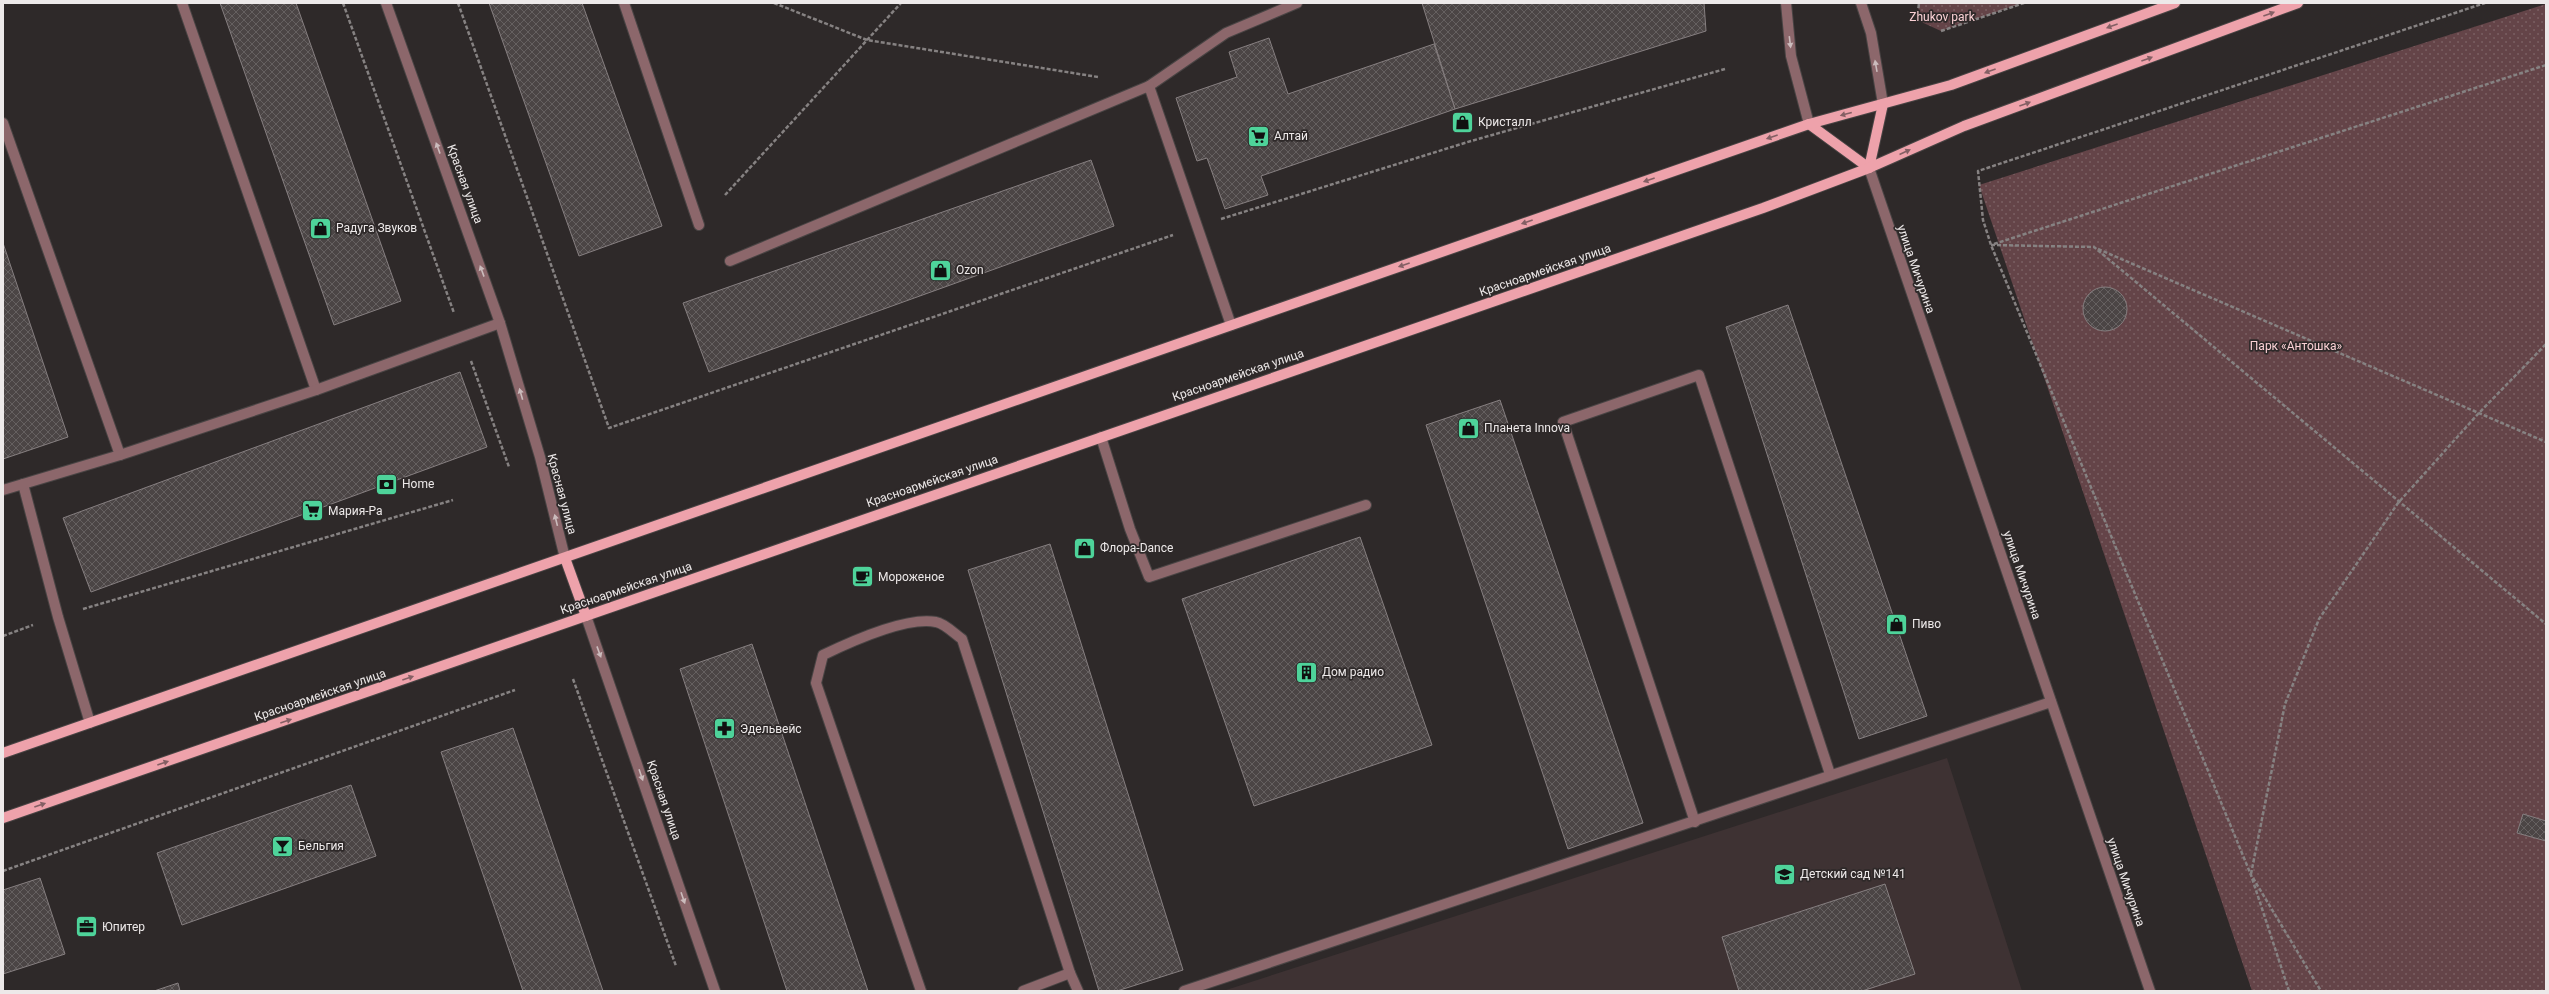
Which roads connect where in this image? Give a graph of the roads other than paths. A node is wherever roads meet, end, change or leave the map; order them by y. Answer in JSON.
{"nodes":[{"id":1,"x":182,"y":3,"type":"edge"},
{"id":2,"x":386,"y":3,"type":"edge"},
{"id":3,"x":624,"y":3,"type":"edge"},
{"id":4,"x":1297,"y":3,"type":"edge"},
{"id":5,"x":1786,"y":3,"type":"edge"},
{"id":6,"x":1861,"y":3,"type":"edge"},
{"id":7,"x":2175,"y":3,"type":"edge"},
{"id":8,"x":2298,"y":3,"type":"edge"},
{"id":9,"x":1149,"y":86,"type":"junction"},
{"id":10,"x":1883,"y":104,"type":"junction"},
{"id":11,"x":3,"y":122,"type":"edge"},
{"id":12,"x":1809,"y":124,"type":"junction"},
{"id":13,"x":1869,"y":168,"type":"junction"},
{"id":14,"x":699,"y":225,"type":"dead end"},
{"id":15,"x":730,"y":261,"type":"dead end"},
{"id":16,"x":500,"y":323,"type":"junction"},
{"id":17,"x":1231,"y":325,"type":"junction"},
{"id":18,"x":316,"y":390,"type":"junction"},
{"id":19,"x":1101,"y":437,"type":"junction"},
{"id":20,"x":120,"y":455,"type":"junction"},
{"id":21,"x":23,"y":484,"type":"junction"},
{"id":22,"x":3,"y":490,"type":"edge"},
{"id":23,"x":1366,"y":505,"type":"dead end"},
{"id":24,"x":565,"y":558,"type":"junction"},
{"id":25,"x":586,"y":616,"type":"junction"},
{"id":26,"x":2051,"y":702,"type":"junction"},
{"id":27,"x":90,"y":723,"type":"junction"},
{"id":28,"x":3,"y":753,"type":"edge"},
{"id":29,"x":1830,"y":774,"type":"junction"},
{"id":30,"x":3,"y":818,"type":"edge"},
{"id":31,"x":1695,"y":822,"type":"junction"},
{"id":32,"x":1070,"y":973,"type":"junction"},
{"id":33,"x":715,"y":991,"type":"edge"},
{"id":34,"x":921,"y":991,"type":"edge"},
{"id":35,"x":1023,"y":991,"type":"edge"},
{"id":36,"x":1078,"y":991,"type":"edge"},
{"id":37,"x":1184,"y":991,"type":"edge"},
{"id":38,"x":2150,"y":991,"type":"edge"}],
"edges":[{"from":1,"to":18,"type":"street"},
{"from":16,"to":2,"type":"street","name":"Красная улица","one_way":true},
{"from":3,"to":14,"type":"street"},
{"from":4,"to":9,"type":"street"},
{"from":5,"to":12,"type":"street","one_way":true},
{"from":10,"to":6,"type":"street","one_way":true},
{"from":7,"to":10,"type":"main road","one_way":true},
{"from":13,"to":8,"type":"main road","name":"Красноармейская улица","one_way":true},
{"from":9,"to":15,"type":"street"},
{"from":9,"to":17,"type":"street"},
{"from":10,"to":12,"type":"main road","one_way":true},
{"from":10,"to":13,"type":"main road"},
{"from":11,"to":20,"type":"street"},
{"from":12,"to":13,"type":"main road"},
{"from":12,"to":17,"type":"main road","one_way":true},
{"from":13,"to":19,"type":"main road","name":"Красноармейская улица"},
{"from":13,"to":26,"type":"street","name":"улица Мичурина"},
{"from":16,"to":18,"type":"street"},
{"from":24,"to":16,"type":"street","name":"Красная улица","one_way":true},
{"from":17,"to":24,"type":"main road"},
{"from":18,"to":20,"type":"street"},
{"from":19,"to":23,"type":"street"},
{"from":19,"to":25,"type":"main road","name":"Красноармейская улица"},
{"from":20,"to":21,"type":"street"},
{"from":21,"to":22,"type":"street"},
{"from":21,"to":27,"type":"street"},
{"from":24,"to":25,"type":"main road","name":"Красная улица"},
{"from":24,"to":27,"type":"main road"},
{"from":30,"to":25,"type":"main road","name":"Красноармейская улица","one_way":true},
{"from":25,"to":33,"type":"street","name":"Красная улица","one_way":true},
{"from":26,"to":29,"type":"street"},
{"from":26,"to":38,"type":"street","name":"улица Мичурина"},
{"from":27,"to":28,"type":"main road"},
{"from":29,"to":31,"type":"street"},
{"from":29,"to":31,"type":"street"},
{"from":31,"to":37,"type":"street"},
{"from":32,"to":34,"type":"street"},
{"from":32,"to":35,"type":"street"},
{"from":32,"to":36,"type":"street"}]}
